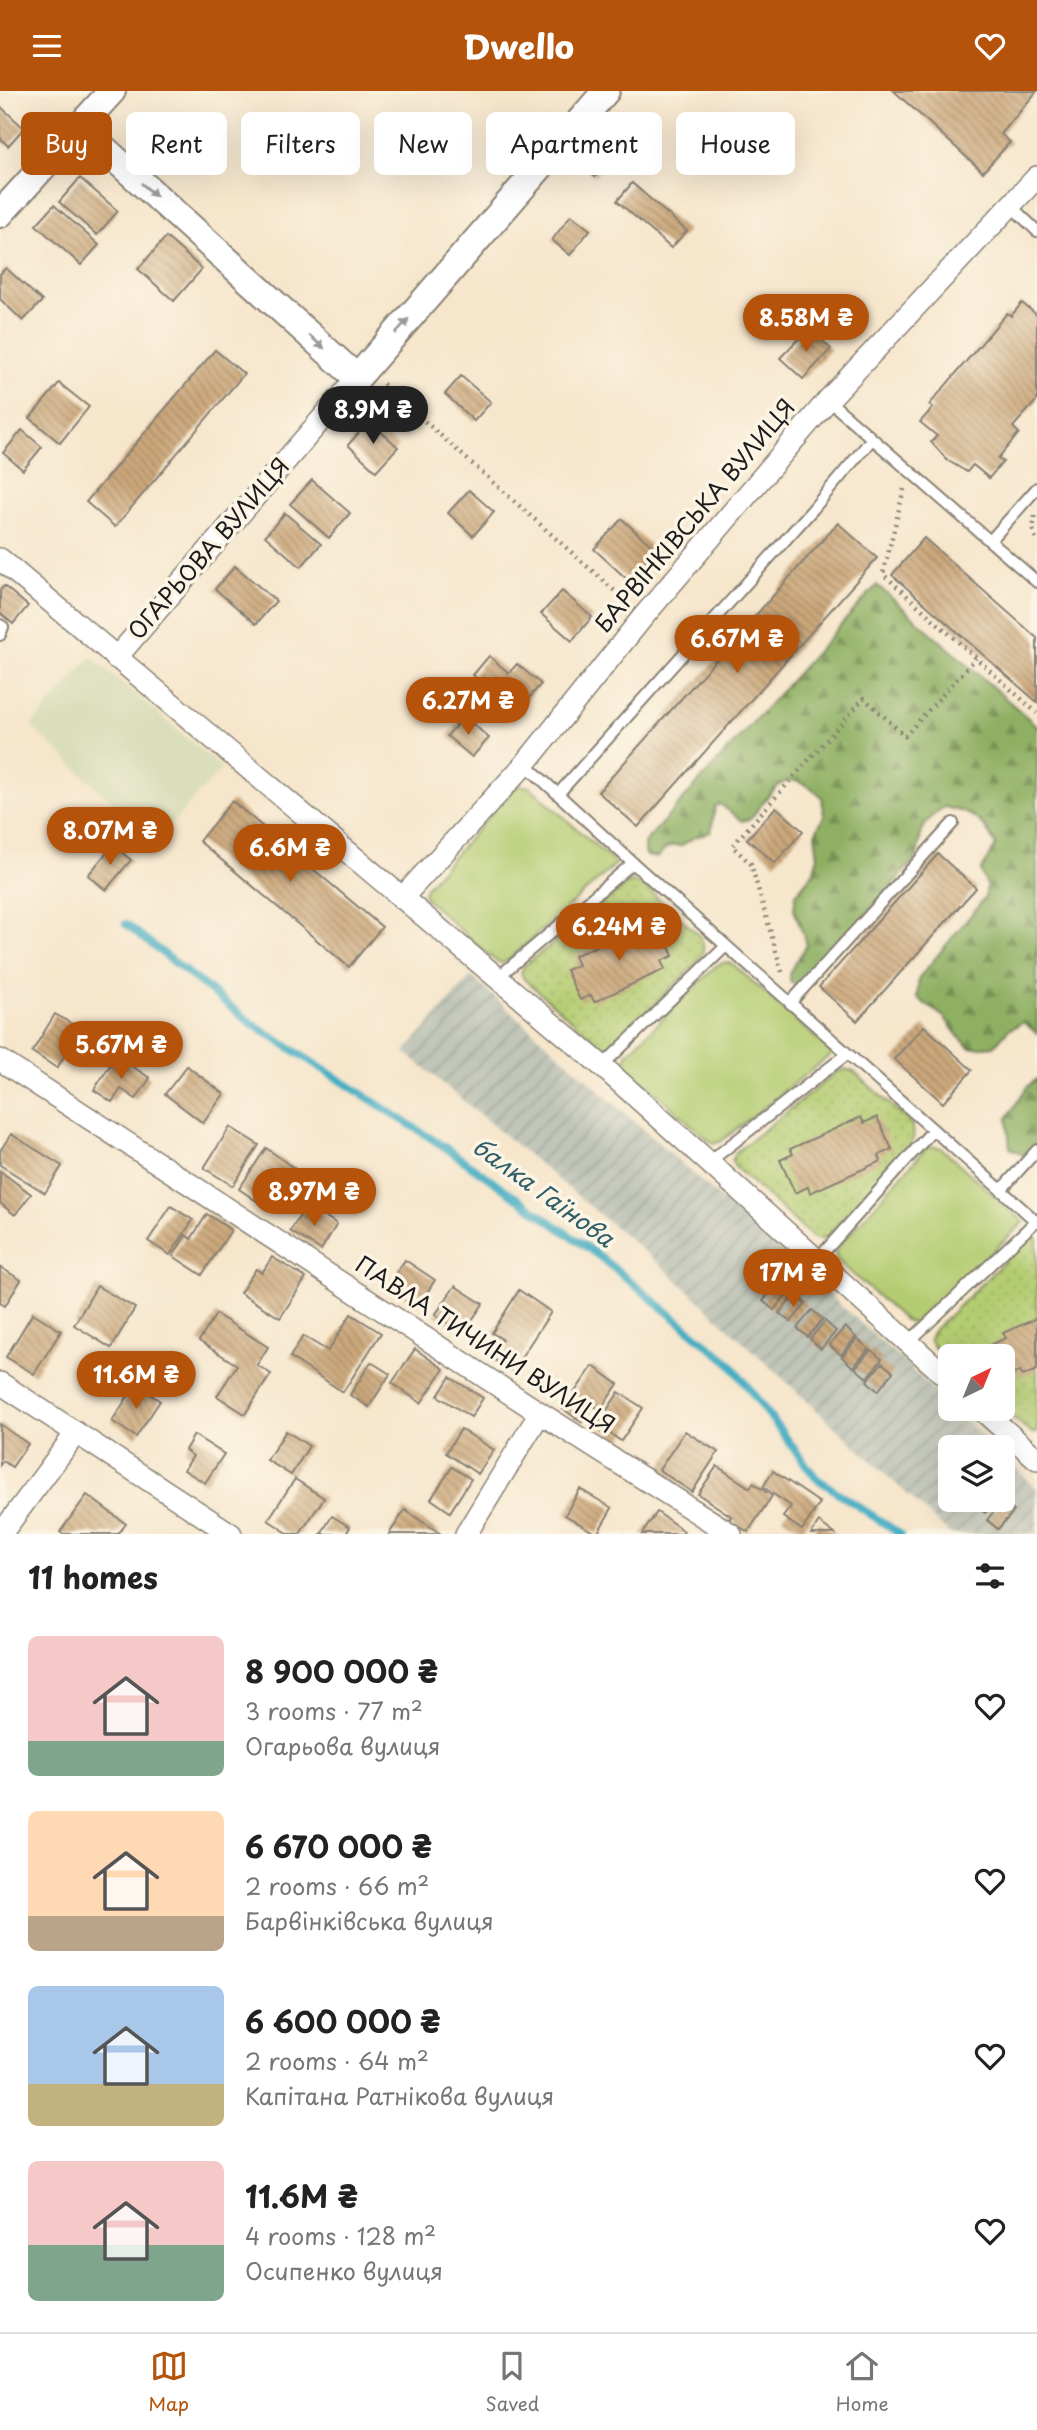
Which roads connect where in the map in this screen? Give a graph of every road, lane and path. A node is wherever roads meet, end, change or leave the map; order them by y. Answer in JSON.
{"nodes":[{"id":1,"x":112,"y":91,"type":"edge"},
{"id":2,"x":606,"y":91,"type":"edge"},
{"id":3,"x":93,"y":112,"type":"edge"},
{"id":4,"x":112,"y":155,"type":"edge"},
{"id":5,"x":36,"y":175,"type":"edge"},
{"id":6,"x":1037,"y":177,"type":"edge"},
{"id":7,"x":1011,"y":206,"type":"junction"},
{"id":8,"x":0,"y":214,"type":"edge"},
{"id":9,"x":1037,"y":230,"type":"edge"},
{"id":10,"x":361,"y":373,"type":"junction"},
{"id":11,"x":828,"y":400,"type":"junction"},
{"id":12,"x":872,"y":439,"type":"junction"},
{"id":13,"x":908,"y":471,"type":"junction"},
{"id":14,"x":1037,"y":488,"type":"edge"},
{"id":15,"x":1037,"y":512,"type":"edge"},
{"id":16,"x":990,"y":541,"type":"junction"},
{"id":17,"x":1037,"y":542,"type":"edge"},
{"id":18,"x":0,"y":559,"type":"edge"},
{"id":19,"x":1037,"y":582,"type":"edge"},
{"id":20,"x":643,"y":617,"type":"junction"},
{"id":21,"x":0,"y":625,"type":"edge"},
{"id":22,"x":0,"y":635,"type":"edge"},
{"id":23,"x":116,"y":658,"type":"junction"},
{"id":24,"x":976,"y":658,"type":"junction"},
{"id":25,"x":1037,"y":713,"type":"edge"},
{"id":26,"x":525,"y":764,"type":"junction"},
{"id":27,"x":558,"y":794,"type":"junction"},
{"id":28,"x":953,"y":823,"type":"dead end"},
{"id":29,"x":633,"y":863,"type":"junction"},
{"id":30,"x":402,"y":898,"type":"junction"},
{"id":31,"x":726,"y":946,"type":"junction"},
{"id":32,"x":497,"y":978,"type":"junction"},
{"id":33,"x":790,"y":1003,"type":"junction"},
{"id":34,"x":847,"y":1053,"type":"junction"},
{"id":35,"x":0,"y":1060,"type":"edge"},
{"id":36,"x":602,"y":1066,"type":"junction"},
{"id":37,"x":933,"y":1130,"type":"junction"},
{"id":38,"x":1037,"y":1150,"type":"edge"},
{"id":39,"x":709,"y":1162,"type":"junction"},
{"id":40,"x":1001,"y":1190,"type":"junction"},
{"id":41,"x":1036,"y":1222,"type":"edge"},
{"id":42,"x":817,"y":1259,"type":"junction"},
{"id":43,"x":907,"y":1341,"type":"junction"},
{"id":44,"x":938,"y":1370,"type":"edge"},
{"id":45,"x":0,"y":1383,"type":"edge"},
{"id":46,"x":540,"y":1413,"type":"junction"},
{"id":47,"x":995,"y":1421,"type":"edge"},
{"id":48,"x":76,"y":1433,"type":"junction"},
{"id":49,"x":1036,"y":1457,"type":"edge"},
{"id":50,"x":1,"y":1534,"type":"edge"},
{"id":51,"x":231,"y":1534,"type":"edge"},
{"id":52,"x":466,"y":1534,"type":"edge"},
{"id":53,"x":731,"y":1534,"type":"edge"}],
"edges":[{"from":1,"to":3,"type":"street"},
{"from":10,"to":2,"type":"street","name":"ОГАРЬОВА ВУЛИЦЯ","one_way":true},
{"from":4,"to":10,"type":"street","one_way":true},
{"from":5,"to":8,"type":"street"},
{"from":6,"to":7,"type":"street","name":"БАРВІНКІВСЬКА ВУЛИЦЯ"},
{"from":7,"to":9,"type":"lane"},
{"from":7,"to":11,"type":"street","name":"БАРВІНКІВСЬКА ВУЛИЦЯ"},
{"from":10,"to":20,"type":"path"},
{"from":10,"to":23,"type":"street","name":"ОГАРЬОВА ВУЛИЦЯ"},
{"from":11,"to":12,"type":"lane"},
{"from":11,"to":20,"type":"street","name":"БАРВІНКІВСЬКА ВУЛИЦЯ"},
{"from":12,"to":13,"type":"lane"},
{"from":12,"to":27,"type":"lane"},
{"from":13,"to":16,"type":"lane"},
{"from":13,"to":24,"type":"path"},
{"from":14,"to":16,"type":"lane"},
{"from":15,"to":17,"type":"path"},
{"from":16,"to":19,"type":"lane"},
{"from":18,"to":23,"type":"street"},
{"from":20,"to":26,"type":"street","name":"БАРВІНКІВСЬКА ВУЛИЦЯ"},
{"from":21,"to":22,"type":"lane"},
{"from":23,"to":30,"type":"street"},
{"from":24,"to":25,"type":"path"},
{"from":24,"to":33,"type":"path"},
{"from":26,"to":27,"type":"lane"},
{"from":26,"to":30,"type":"street","name":"БАРВІНКІВСЬКА ВУЛИЦЯ"},
{"from":27,"to":29,"type":"lane"},
{"from":28,"to":33,"type":"lane"},
{"from":29,"to":31,"type":"lane"},
{"from":29,"to":32,"type":"lane"},
{"from":30,"to":32,"type":"street"},
{"from":31,"to":33,"type":"lane"},
{"from":31,"to":36,"type":"lane"},
{"from":32,"to":36,"type":"street"},
{"from":33,"to":34,"type":"lane"},
{"from":34,"to":37,"type":"lane"},
{"from":34,"to":39,"type":"lane"},
{"from":35,"to":46,"type":"street","name":"ПАВЛА ТИЧИНИ ВУЛИЦЯ"},
{"from":36,"to":39,"type":"street"},
{"from":37,"to":40,"type":"lane"},
{"from":37,"to":42,"type":"lane"},
{"from":38,"to":40,"type":"lane"},
{"from":39,"to":42,"type":"street"},
{"from":40,"to":41,"type":"lane"},
{"from":41,"to":43,"type":"lane"},
{"from":42,"to":43,"type":"street"},
{"from":43,"to":44,"type":"street"},
{"from":45,"to":48,"type":"street"},
{"from":46,"to":52,"type":"street"},
{"from":46,"to":53,"type":"street","name":"ПАВЛА ТИЧИНИ ВУЛИЦЯ"},
{"from":47,"to":49,"type":"street"},
{"from":48,"to":50,"type":"street"},
{"from":48,"to":51,"type":"street"}]}
